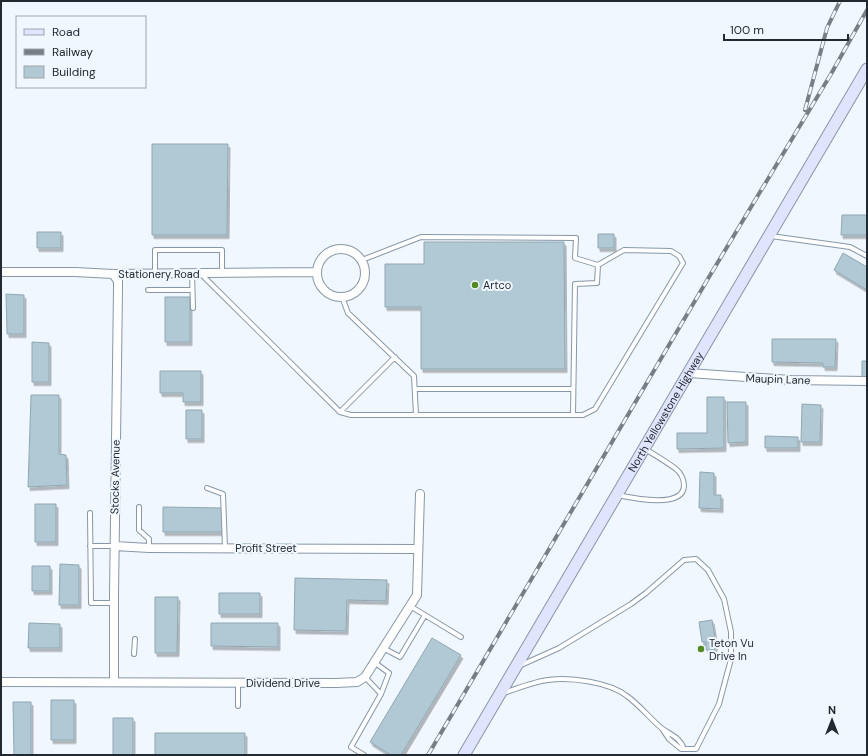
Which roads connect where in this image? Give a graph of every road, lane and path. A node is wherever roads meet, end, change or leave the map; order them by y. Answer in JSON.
{"nodes":[{"id":1,"x":867,"y":69,"type":"edge"},
{"id":2,"x":769,"y":236,"type":"junction"},
{"id":3,"x":867,"y":256,"type":"edge"},
{"id":4,"x":362,"y":260,"type":"junction"},
{"id":5,"x":598,"y":265,"type":"junction"},
{"id":6,"x":1,"y":272,"type":"edge"},
{"id":7,"x":317,"y":272,"type":"junction"},
{"id":8,"x":196,"y":273,"type":"junction"},
{"id":9,"x":222,"y":273,"type":"junction"},
{"id":10,"x":113,"y":274,"type":"junction"},
{"id":11,"x":155,"y":274,"type":"junction"},
{"id":12,"x":148,"y":290,"type":"dead end"},
{"id":13,"x":192,"y":290,"type":"junction"},
{"id":14,"x":342,"y":297,"type":"junction"},
{"id":15,"x":193,"y":308,"type":"dead end"},
{"id":16,"x":396,"y":357,"type":"junction"},
{"id":17,"x":689,"y":373,"type":"junction"},
{"id":18,"x":867,"y":381,"type":"edge"},
{"id":19,"x":415,"y":389,"type":"junction"},
{"id":20,"x":573,"y":389,"type":"junction"},
{"id":21,"x":340,"y":412,"type":"junction"},
{"id":22,"x":416,"y":415,"type":"junction"},
{"id":23,"x":573,"y":415,"type":"junction"},
{"id":24,"x":645,"y":448,"type":"junction"},
{"id":25,"x":207,"y":488,"type":"dead end"},
{"id":26,"x":420,"y":494,"type":"dead end"},
{"id":27,"x":617,"y":496,"type":"junction"},
{"id":28,"x":139,"y":507,"type":"dead end"},
{"id":29,"x":90,"y":513,"type":"dead end"},
{"id":30,"x":90,"y":546,"type":"junction"},
{"id":31,"x":114,"y":546,"type":"junction"},
{"id":32,"x":149,"y":548,"type":"junction"},
{"id":33,"x":225,"y":548,"type":"junction"},
{"id":34,"x":418,"y":549,"type":"junction"},
{"id":35,"x":114,"y":603,"type":"junction"},
{"id":36,"x":410,"y":606,"type":"junction"},
{"id":37,"x":425,"y":615,"type":"junction"},
{"id":38,"x":461,"y":637,"type":"dead end"},
{"id":39,"x":135,"y":639,"type":"dead end"},
{"id":40,"x":383,"y":648,"type":"junction"},
{"id":41,"x":134,"y":654,"type":"dead end"},
{"id":42,"x":374,"y":662,"type":"junction"},
{"id":43,"x":515,"y":668,"type":"junction"},
{"id":44,"x":365,"y":677,"type":"junction"},
{"id":45,"x":1,"y":682,"type":"edge"},
{"id":46,"x":114,"y":682,"type":"junction"},
{"id":47,"x":238,"y":683,"type":"junction"},
{"id":48,"x":381,"y":694,"type":"junction"},
{"id":49,"x":500,"y":694,"type":"junction"},
{"id":50,"x":238,"y":706,"type":"dead end"},
{"id":51,"x":663,"y":730,"type":"junction"},
{"id":52,"x":684,"y":749,"type":"junction"},
{"id":53,"x":364,"y":755,"type":"edge"},
{"id":54,"x":464,"y":755,"type":"edge"}],
"edges":[{"from":1,"to":2,"type":"main road","name":"North Yellowstone Highway"},
{"from":2,"to":3,"type":"lane"},
{"from":2,"to":17,"type":"main road","name":"North Yellowstone Highway"},
{"from":4,"to":5,"type":"lane"},
{"from":4,"to":7,"type":"street"},
{"from":4,"to":14,"type":"street"},
{"from":5,"to":20,"type":"lane"},
{"from":5,"to":23,"type":"lane"},
{"from":6,"to":10,"type":"street","name":"Stationery Road"},
{"from":7,"to":9,"type":"street","name":"Stationery Road"},
{"from":7,"to":14,"type":"street"},
{"from":8,"to":9,"type":"street","name":"Stationery Road"},
{"from":8,"to":11,"type":"street","name":"Stationery Road"},
{"from":8,"to":13,"type":"lane"},
{"from":8,"to":21,"type":"lane"},
{"from":9,"to":11,"type":"lane"},
{"from":10,"to":11,"type":"street","name":"Stationery Road"},
{"from":10,"to":31,"type":"street","name":"Stocks Avenue"},
{"from":12,"to":13,"type":"lane"},
{"from":13,"to":15,"type":"lane"},
{"from":14,"to":16,"type":"lane"},
{"from":16,"to":19,"type":"lane"},
{"from":16,"to":21,"type":"lane"},
{"from":17,"to":18,"type":"street","name":"Maupin Lane"},
{"from":17,"to":24,"type":"main road","name":"North Yellowstone Highway"},
{"from":19,"to":20,"type":"lane"},
{"from":19,"to":22,"type":"lane"},
{"from":20,"to":23,"type":"lane"},
{"from":21,"to":22,"type":"lane"},
{"from":22,"to":23,"type":"lane"},
{"from":24,"to":27,"type":"main road","name":"North Yellowstone Highway"},
{"from":24,"to":27,"type":"lane"},
{"from":25,"to":33,"type":"lane"},
{"from":26,"to":34,"type":"street"},
{"from":27,"to":43,"type":"main road","name":"North Yellowstone Highway"},
{"from":28,"to":32,"type":"lane"},
{"from":29,"to":30,"type":"lane"},
{"from":30,"to":31,"type":"lane"},
{"from":30,"to":35,"type":"lane"},
{"from":31,"to":32,"type":"street","name":"Profit Street"},
{"from":31,"to":35,"type":"street","name":"Stocks Avenue"},
{"from":32,"to":33,"type":"street","name":"Profit Street"},
{"from":33,"to":34,"type":"street","name":"Profit Street"},
{"from":34,"to":36,"type":"street"},
{"from":35,"to":46,"type":"street","name":"Stocks Avenue"},
{"from":36,"to":37,"type":"lane"},
{"from":36,"to":40,"type":"street"},
{"from":37,"to":38,"type":"lane"},
{"from":37,"to":40,"type":"lane"},
{"from":39,"to":41,"type":"lane"},
{"from":40,"to":42,"type":"street"},
{"from":42,"to":44,"type":"street"},
{"from":42,"to":48,"type":"lane"},
{"from":43,"to":49,"type":"main road","name":"North Yellowstone Highway"},
{"from":43,"to":52,"type":"lane"},
{"from":44,"to":47,"type":"street","name":"Dividend Drive"},
{"from":44,"to":48,"type":"lane"},
{"from":45,"to":46,"type":"street","name":"Dividend Drive"},
{"from":46,"to":47,"type":"street","name":"Dividend Drive"},
{"from":47,"to":50,"type":"lane"},
{"from":48,"to":53,"type":"lane"},
{"from":49,"to":51,"type":"lane"},
{"from":49,"to":54,"type":"main road","name":"North Yellowstone Highway"},
{"from":51,"to":52,"type":"lane"},
{"from":51,"to":52,"type":"lane"}]}
